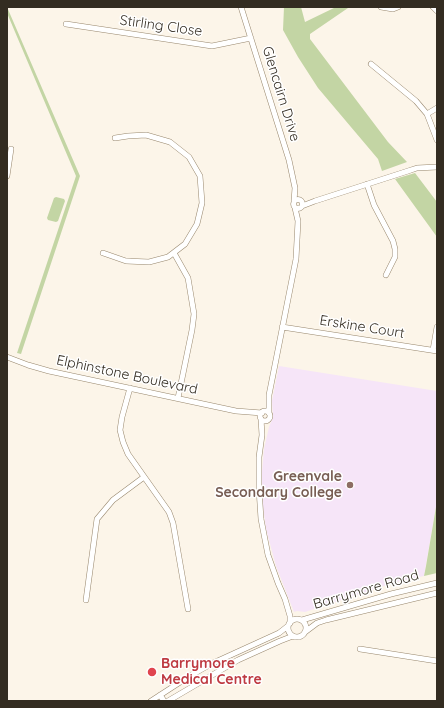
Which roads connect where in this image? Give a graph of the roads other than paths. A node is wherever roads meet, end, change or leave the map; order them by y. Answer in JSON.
{"nodes":[{"id":1,"x":241,"y":7,"type":"edge"},
{"id":2,"x":381,"y":7,"type":"edge"},
{"id":3,"x":398,"y":7,"type":"edge"},
{"id":4,"x":433,"y":7,"type":"edge"},
{"id":5,"x":437,"y":11,"type":"edge"},
{"id":6,"x":66,"y":24,"type":"dead end"},
{"id":7,"x":251,"y":38,"type":"junction"},
{"id":8,"x":371,"y":64,"type":"dead end"},
{"id":9,"x":437,"y":108,"type":"edge"},
{"id":10,"x":427,"y":114,"type":"junction"},
{"id":11,"x":114,"y":138,"type":"dead end"},
{"id":12,"x":437,"y":140,"type":"edge"},
{"id":13,"x":11,"y":149,"type":"dead end"},
{"id":14,"x":437,"y":167,"type":"edge"},
{"id":15,"x":7,"y":176,"type":"edge"},
{"id":16,"x":367,"y":184,"type":"junction"},
{"id":17,"x":295,"y":188,"type":"junction"},
{"id":18,"x":300,"y":204,"type":"junction"},
{"id":19,"x":103,"y":253,"type":"dead end"},
{"id":20,"x":174,"y":253,"type":"junction"},
{"id":21,"x":386,"y":275,"type":"dead end"},
{"id":22,"x":282,"y":327,"type":"junction"},
{"id":23,"x":437,"y":327,"type":"edge"},
{"id":24,"x":435,"y":351,"type":"edge"},
{"id":25,"x":7,"y":357,"type":"edge"},
{"id":26,"x":130,"y":388,"type":"junction"},
{"id":27,"x":269,"y":395,"type":"junction"},
{"id":28,"x":178,"y":398,"type":"junction"},
{"id":29,"x":270,"y":413,"type":"junction"},
{"id":30,"x":262,"y":416,"type":"junction"},
{"id":31,"x":268,"y":420,"type":"junction"},
{"id":32,"x":262,"y":435,"type":"junction"},
{"id":33,"x":144,"y":477,"type":"junction"},
{"id":34,"x":437,"y":583,"type":"edge"},
{"id":35,"x":437,"y":593,"type":"edge"},
{"id":36,"x":86,"y":600,"type":"dead end"},
{"id":37,"x":287,"y":606,"type":"junction"},
{"id":38,"x":188,"y":609,"type":"dead end"},
{"id":39,"x":300,"y":620,"type":"junction"},
{"id":40,"x":289,"y":624,"type":"junction"},
{"id":41,"x":305,"y":632,"type":"junction"},
{"id":42,"x":293,"y":636,"type":"junction"},
{"id":43,"x":360,"y":649,"type":"dead end"},
{"id":44,"x":437,"y":661,"type":"edge"},
{"id":45,"x":160,"y":695,"type":"junction"},
{"id":46,"x":151,"y":701,"type":"edge"},
{"id":47,"x":164,"y":701,"type":"edge"},
{"id":48,"x":168,"y":701,"type":"edge"}],
"edges":[{"from":1,"to":7,"type":"street","name":"Glencairn Drive"},
{"from":2,"to":3,"type":"street"},
{"from":4,"to":5,"type":"street"},
{"from":6,"to":7,"type":"street","name":"Stirling Close"},
{"from":7,"to":17,"type":"street","name":"Glencairn Drive"},
{"from":8,"to":10,"type":"street"},
{"from":9,"to":10,"type":"street"},
{"from":10,"to":12,"type":"street"},
{"from":11,"to":20,"type":"street"},
{"from":13,"to":15,"type":"street"},
{"from":14,"to":16,"type":"street"},
{"from":16,"to":18,"type":"street"},
{"from":16,"to":21,"type":"street"},
{"from":17,"to":18,"type":"street","name":"Glencairn Drive"},
{"from":17,"to":18,"type":"street","name":"Glencairn Drive"},
{"from":18,"to":22,"type":"street","name":"Glencairn Drive"},
{"from":19,"to":20,"type":"street"},
{"from":20,"to":28,"type":"street"},
{"from":22,"to":24,"type":"street","name":"Erskine Court"},
{"from":22,"to":27,"type":"street","name":"Glencairn Drive"},
{"from":23,"to":24,"type":"street"},
{"from":25,"to":26,"type":"street","name":"Elphinstone Boulevard"},
{"from":26,"to":28,"type":"street","name":"Elphinstone Boulevard"},
{"from":26,"to":33,"type":"street"},
{"from":27,"to":29,"type":"street","name":"Glencairn Drive"},
{"from":27,"to":30,"type":"street","name":"Glencairn Drive"},
{"from":28,"to":30,"type":"street","name":"Elphinstone Boulevard"},
{"from":29,"to":30,"type":"street"},
{"from":29,"to":31,"type":"street","name":"Glencairn Drive"},
{"from":30,"to":31,"type":"street"},
{"from":30,"to":32,"type":"street","name":"Glencairn Drive"},
{"from":31,"to":32,"type":"street","name":"Glencairn Drive"},
{"from":32,"to":37,"type":"street","name":"Glencairn Drive"},
{"from":33,"to":36,"type":"street"},
{"from":33,"to":38,"type":"street"},
{"from":34,"to":39,"type":"street","name":"Barrymore Road"},
{"from":35,"to":41,"type":"street","name":"Barrymore Road"},
{"from":37,"to":39,"type":"street","name":"Glencairn Drive"},
{"from":37,"to":40,"type":"street","name":"Glencairn Drive"},
{"from":39,"to":40,"type":"street"},
{"from":39,"to":41,"type":"street"},
{"from":40,"to":42,"type":"street"},
{"from":40,"to":45,"type":"street"},
{"from":41,"to":42,"type":"street"},
{"from":42,"to":48,"type":"street"},
{"from":43,"to":44,"type":"street"},
{"from":45,"to":46,"type":"street"},
{"from":45,"to":47,"type":"street"}]}
